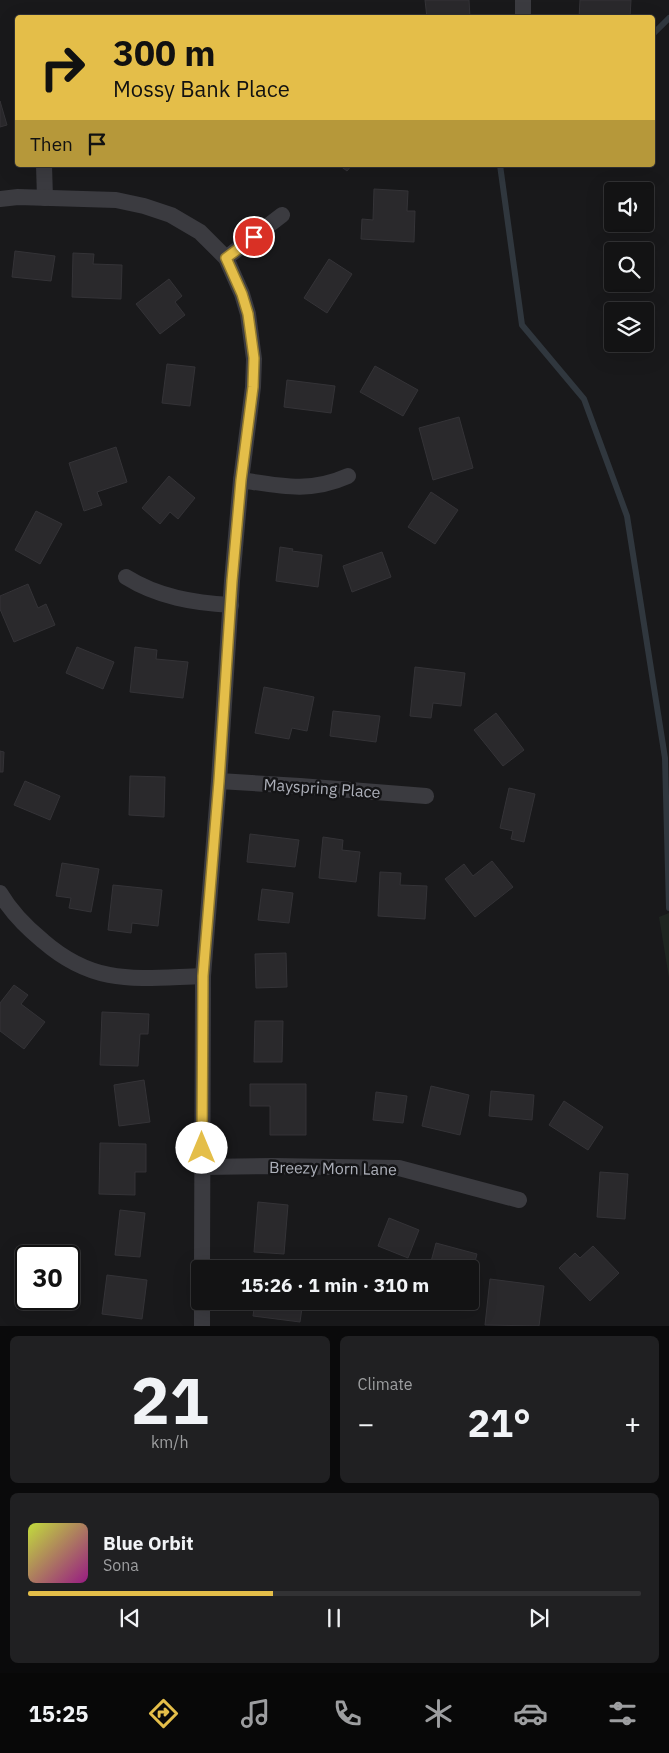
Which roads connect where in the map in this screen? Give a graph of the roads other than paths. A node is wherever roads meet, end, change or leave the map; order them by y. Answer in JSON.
{"nodes":[{"id":1,"x":523,"y":0,"type":"edge"},
{"id":2,"x":523,"y":15,"type":"edge"},
{"id":3,"x":44,"y":167,"type":"edge"},
{"id":4,"x":0,"y":198,"type":"edge"},
{"id":5,"x":44,"y":198,"type":"junction"},
{"id":6,"x":282,"y":215,"type":"dead end"},
{"id":7,"x":226,"y":258,"type":"junction"},
{"id":8,"x":348,"y":476,"type":"dead end"},
{"id":9,"x":241,"y":480,"type":"junction"},
{"id":10,"x":126,"y":577,"type":"dead end"},
{"id":11,"x":231,"y":605,"type":"junction"},
{"id":12,"x":219,"y":781,"type":"junction"},
{"id":13,"x":426,"y":796,"type":"dead end"},
{"id":14,"x":0,"y":892,"type":"edge"},
{"id":15,"x":203,"y":976,"type":"junction"},
{"id":16,"x":202,"y":1167,"type":"junction"},
{"id":17,"x":520,"y":1200,"type":"dead end"},
{"id":18,"x":202,"y":1260,"type":"edge"},
{"id":19,"x":202,"y":1310,"type":"edge"},
{"id":20,"x":202,"y":1326,"type":"edge"}],
"edges":[{"from":1,"to":2,"type":"street"},
{"from":3,"to":5,"type":"street"},
{"from":4,"to":5,"type":"street"},
{"from":5,"to":7,"type":"street"},
{"from":6,"to":7,"type":"street"},
{"from":7,"to":9,"type":"street"},
{"from":8,"to":9,"type":"street"},
{"from":9,"to":11,"type":"street"},
{"from":10,"to":11,"type":"street"},
{"from":11,"to":12,"type":"street"},
{"from":12,"to":13,"type":"street","name":"Mayspring Place"},
{"from":12,"to":15,"type":"street"},
{"from":14,"to":15,"type":"street"},
{"from":15,"to":16,"type":"street"},
{"from":16,"to":17,"type":"street","name":"Breezy Morn Lane"},
{"from":16,"to":18,"type":"street"},
{"from":19,"to":20,"type":"street"}]}
